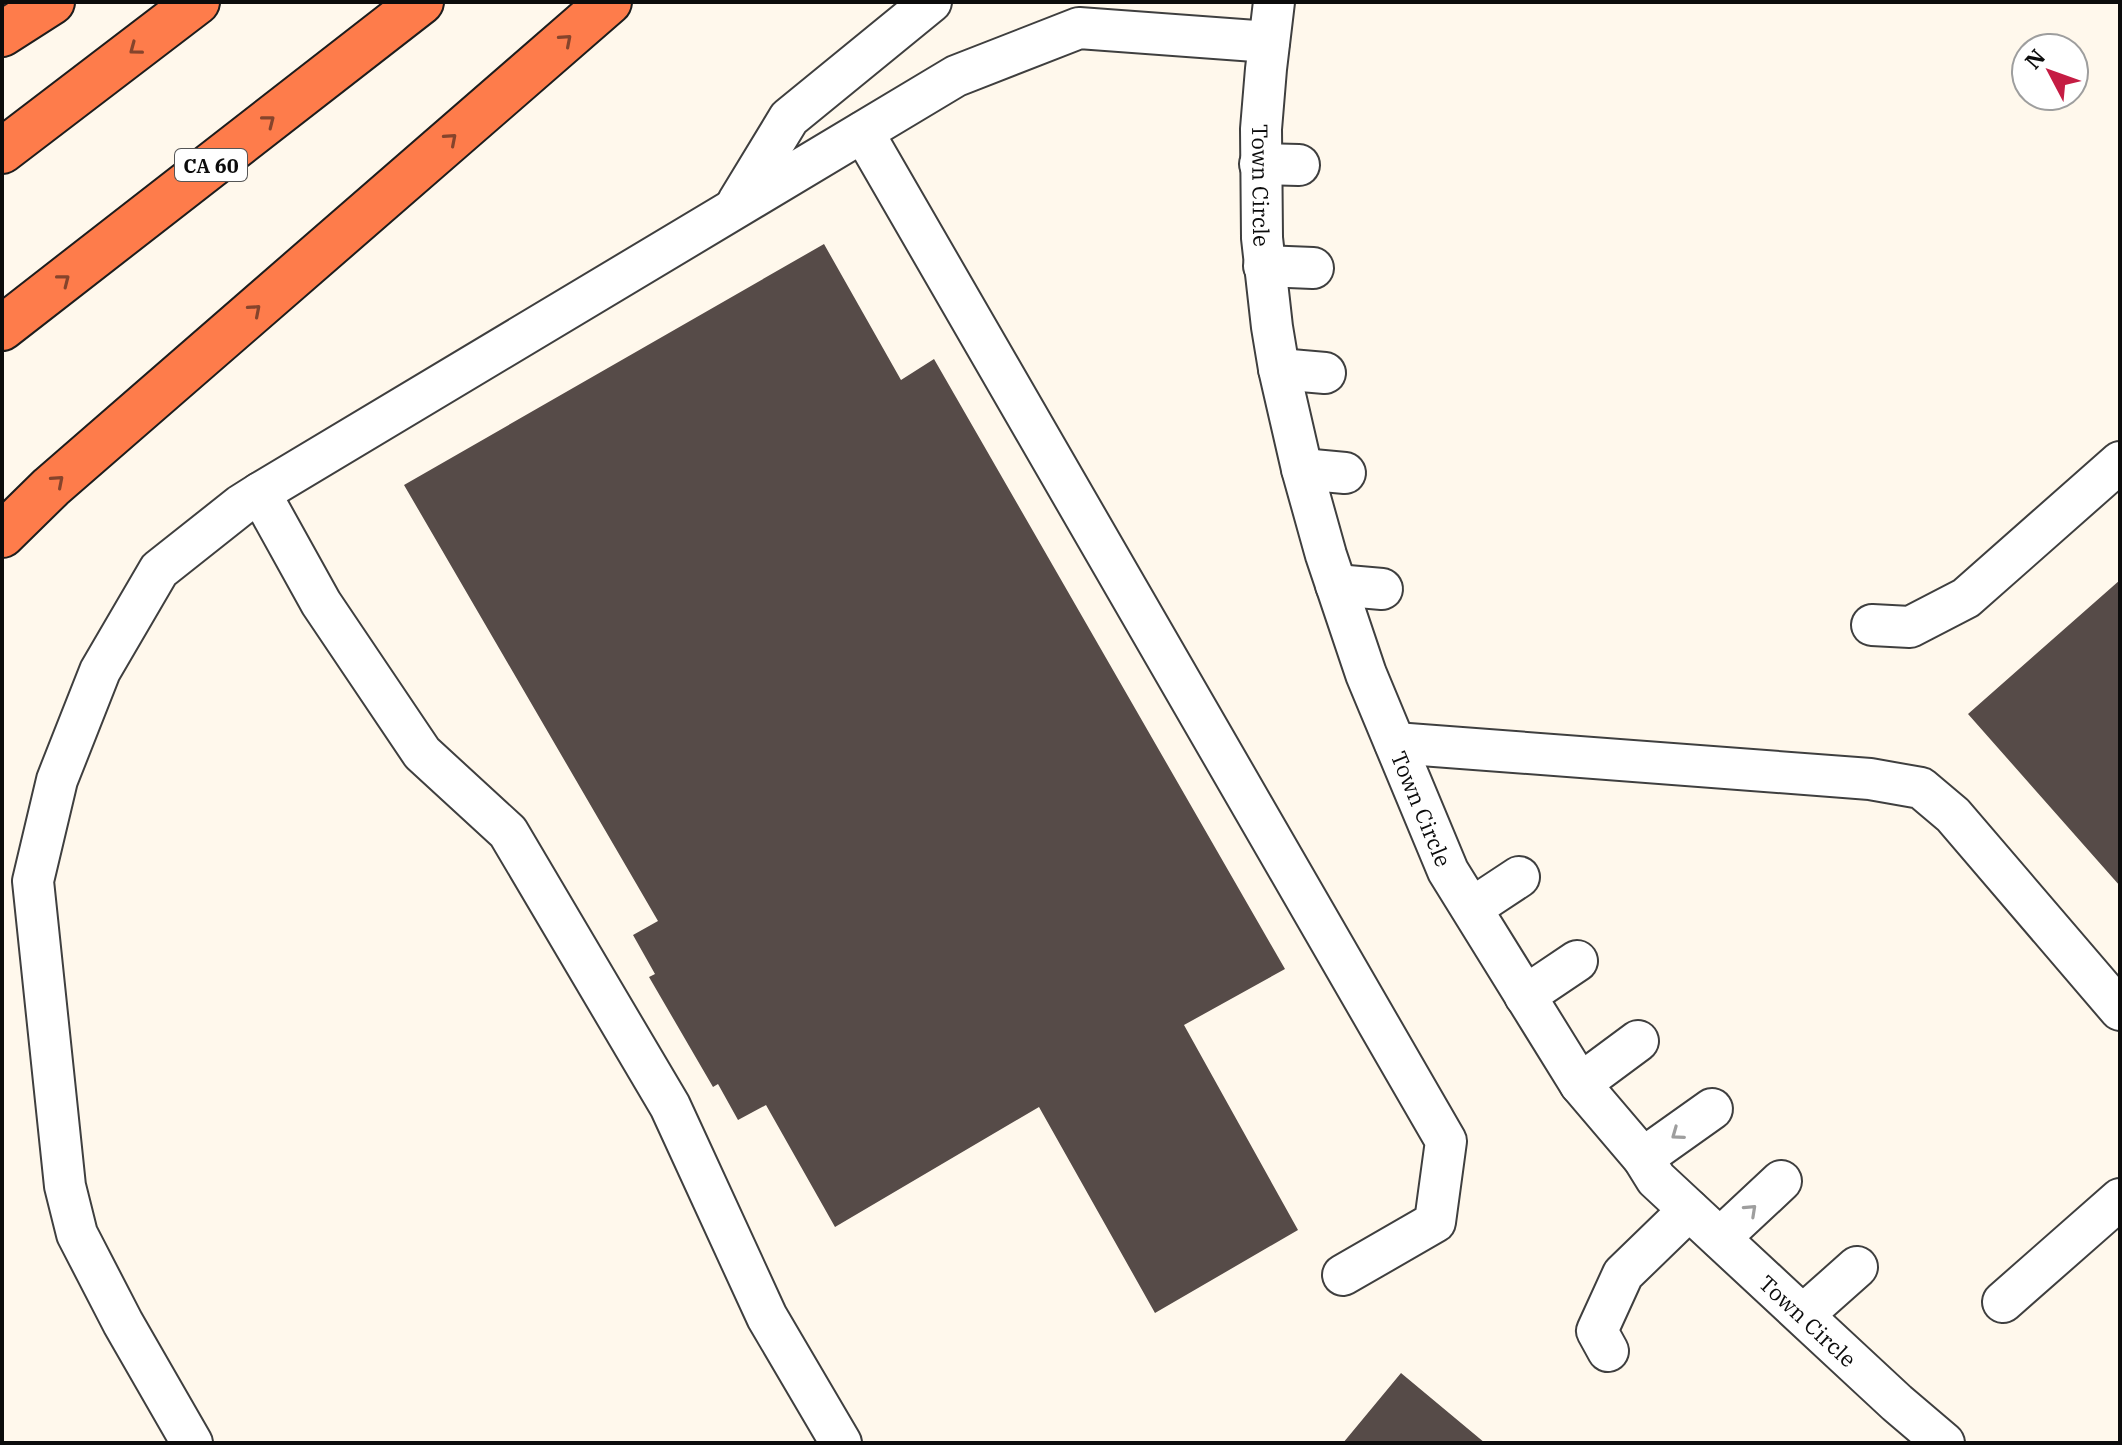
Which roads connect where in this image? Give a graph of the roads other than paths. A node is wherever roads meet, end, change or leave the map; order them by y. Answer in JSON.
{"nodes":[{"id":1,"x":52,"y":2,"type":"edge"},
{"id":2,"x":197,"y":2,"type":"edge"},
{"id":3,"x":421,"y":2,"type":"edge"},
{"id":4,"x":609,"y":2,"type":"edge"},
{"id":5,"x":931,"y":2,"type":"edge"},
{"id":6,"x":1274,"y":2,"type":"edge"},
{"id":7,"x":2,"y":34,"type":"edge"},
{"id":8,"x":1269,"y":42,"type":"junction"},
{"id":9,"x":863,"y":132,"type":"junction"},
{"id":10,"x":2,"y":151,"type":"edge"},
{"id":11,"x":1260,"y":164,"type":"junction"},
{"id":12,"x":1299,"y":165,"type":"dead end"},
{"id":13,"x":734,"y":209,"type":"junction"},
{"id":14,"x":1264,"y":266,"type":"junction"},
{"id":15,"x":1313,"y":268,"type":"dead end"},
{"id":16,"x":2,"y":328,"type":"edge"},
{"id":17,"x":1279,"y":369,"type":"junction"},
{"id":18,"x":1325,"y":373,"type":"dead end"},
{"id":19,"x":2120,"y":462,"type":"edge"},
{"id":20,"x":1302,"y":469,"type":"junction"},
{"id":21,"x":1345,"y":473,"type":"dead end"},
{"id":22,"x":260,"y":493,"type":"junction"},
{"id":23,"x":2,"y":535,"type":"edge"},
{"id":24,"x":1336,"y":585,"type":"junction"},
{"id":25,"x":1382,"y":589,"type":"dead end"},
{"id":26,"x":1872,"y":625,"type":"dead end"},
{"id":27,"x":1395,"y":743,"type":"junction"},
{"id":28,"x":1519,"y":877,"type":"dead end"},
{"id":29,"x":1472,"y":908,"type":"junction"},
{"id":30,"x":1577,"y":961,"type":"dead end"},
{"id":31,"x":1525,"y":996,"type":"junction"},
{"id":32,"x":2120,"y":1010,"type":"edge"},
{"id":33,"x":1638,"y":1041,"type":"dead end"},
{"id":34,"x":1580,"y":1084,"type":"junction"},
{"id":35,"x":1712,"y":1109,"type":"dead end"},
{"id":36,"x":1643,"y":1158,"type":"junction"},
{"id":37,"x":1781,"y":1181,"type":"dead end"},
{"id":38,"x":2120,"y":1199,"type":"edge"},
{"id":39,"x":1689,"y":1210,"type":"junction"},
{"id":40,"x":1720,"y":1238,"type":"junction"},
{"id":41,"x":1857,"y":1267,"type":"dead end"},
{"id":42,"x":1343,"y":1275,"type":"dead end"},
{"id":43,"x":2003,"y":1302,"type":"dead end"},
{"id":44,"x":1803,"y":1315,"type":"junction"},
{"id":45,"x":1608,"y":1351,"type":"dead end"},
{"id":46,"x":192,"y":1442,"type":"edge"},
{"id":47,"x":841,"y":1443,"type":"edge"},
{"id":48,"x":1944,"y":1443,"type":"edge"}],
"edges":[{"from":1,"to":7,"type":"highway"},
{"from":2,"to":10,"type":"highway","one_way":true},
{"from":16,"to":3,"type":"highway","number":"CA 60","one_way":true},
{"from":23,"to":4,"type":"highway","one_way":true},
{"from":5,"to":13,"type":"street"},
{"from":6,"to":8,"type":"street","name":"Town Circle"},
{"from":8,"to":9,"type":"street"},
{"from":8,"to":11,"type":"street","name":"Town Circle"},
{"from":9,"to":13,"type":"street"},
{"from":9,"to":42,"type":"street"},
{"from":11,"to":12,"type":"street"},
{"from":11,"to":14,"type":"street","name":"Town Circle"},
{"from":13,"to":22,"type":"street"},
{"from":14,"to":15,"type":"street"},
{"from":14,"to":17,"type":"street","name":"Town Circle"},
{"from":17,"to":18,"type":"street"},
{"from":17,"to":20,"type":"street","name":"Town Circle"},
{"from":19,"to":26,"type":"street"},
{"from":20,"to":21,"type":"street"},
{"from":20,"to":24,"type":"street","name":"Town Circle"},
{"from":22,"to":46,"type":"street"},
{"from":22,"to":47,"type":"street"},
{"from":24,"to":25,"type":"street"},
{"from":24,"to":27,"type":"street","name":"Town Circle"},
{"from":27,"to":29,"type":"street","name":"Town Circle"},
{"from":27,"to":32,"type":"street"},
{"from":28,"to":29,"type":"street"},
{"from":29,"to":31,"type":"street","name":"Town Circle"},
{"from":30,"to":31,"type":"street"},
{"from":31,"to":34,"type":"street","name":"Town Circle"},
{"from":33,"to":34,"type":"street"},
{"from":34,"to":36,"type":"street","name":"Town Circle"},
{"from":35,"to":36,"type":"street","one_way":true},
{"from":36,"to":39,"type":"street","name":"Town Circle"},
{"from":40,"to":37,"type":"street","one_way":true},
{"from":38,"to":43,"type":"street"},
{"from":39,"to":40,"type":"street","name":"Town Circle"},
{"from":39,"to":45,"type":"street"},
{"from":40,"to":44,"type":"street","name":"Town Circle"},
{"from":41,"to":44,"type":"street"},
{"from":44,"to":48,"type":"street","name":"Town Circle"}]}
